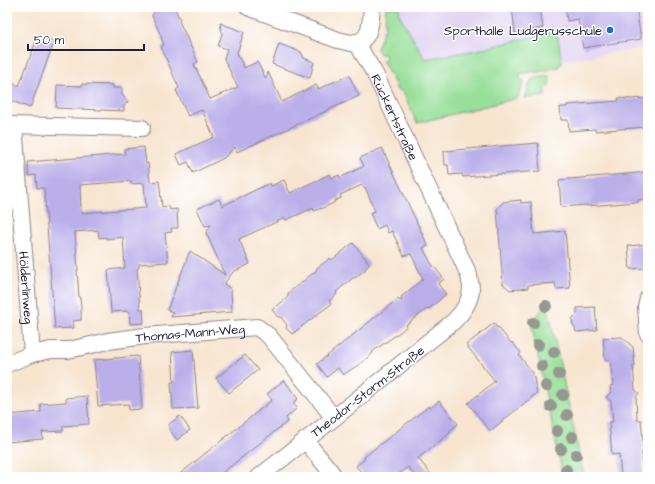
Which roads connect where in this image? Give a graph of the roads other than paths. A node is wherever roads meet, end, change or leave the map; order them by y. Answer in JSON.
{"nodes":[{"id":1,"x":248,"y":7,"type":"edge"},
{"id":2,"x":372,"y":7,"type":"edge"},
{"id":3,"x":356,"y":42,"type":"junction"},
{"id":4,"x":10,"y":125,"type":"edge"},
{"id":5,"x":142,"y":128,"type":"dead end"},
{"id":6,"x":648,"y":298,"type":"edge"},
{"id":7,"x":469,"y":299,"type":"joint"},
{"id":8,"x":648,"y":334,"type":"edge"},
{"id":9,"x":32,"y":354,"type":"junction"},
{"id":10,"x":7,"y":364,"type":"edge"},
{"id":11,"x":334,"y":418,"type":"junction"},
{"id":12,"x":305,"y":440,"type":"junction"},
{"id":13,"x":259,"y":477,"type":"edge"},
{"id":14,"x":335,"y":477,"type":"edge"}],
"edges":[{"from":1,"to":3,"type":"street"},
{"from":2,"to":3,"type":"street"},
{"from":3,"to":7,"type":"street","name":"Rückertstraße"},
{"from":4,"to":5,"type":"street","name":"Hölderlinweg"},
{"from":4,"to":9,"type":"street","name":"Hölderlinweg"},
{"from":6,"to":8,"type":"street"},
{"from":7,"to":11,"type":"street","name":"Theodor-Storm-Straße"},
{"from":9,"to":10,"type":"street","name":"Thomas-Mann-Weg"},
{"from":9,"to":11,"type":"street","name":"Thomas-Mann-Weg"},
{"from":11,"to":12,"type":"street","name":"Theodor-Storm-Straße"},
{"from":12,"to":13,"type":"street","name":"Theodor-Storm-Straße"},
{"from":12,"to":14,"type":"street"}]}
